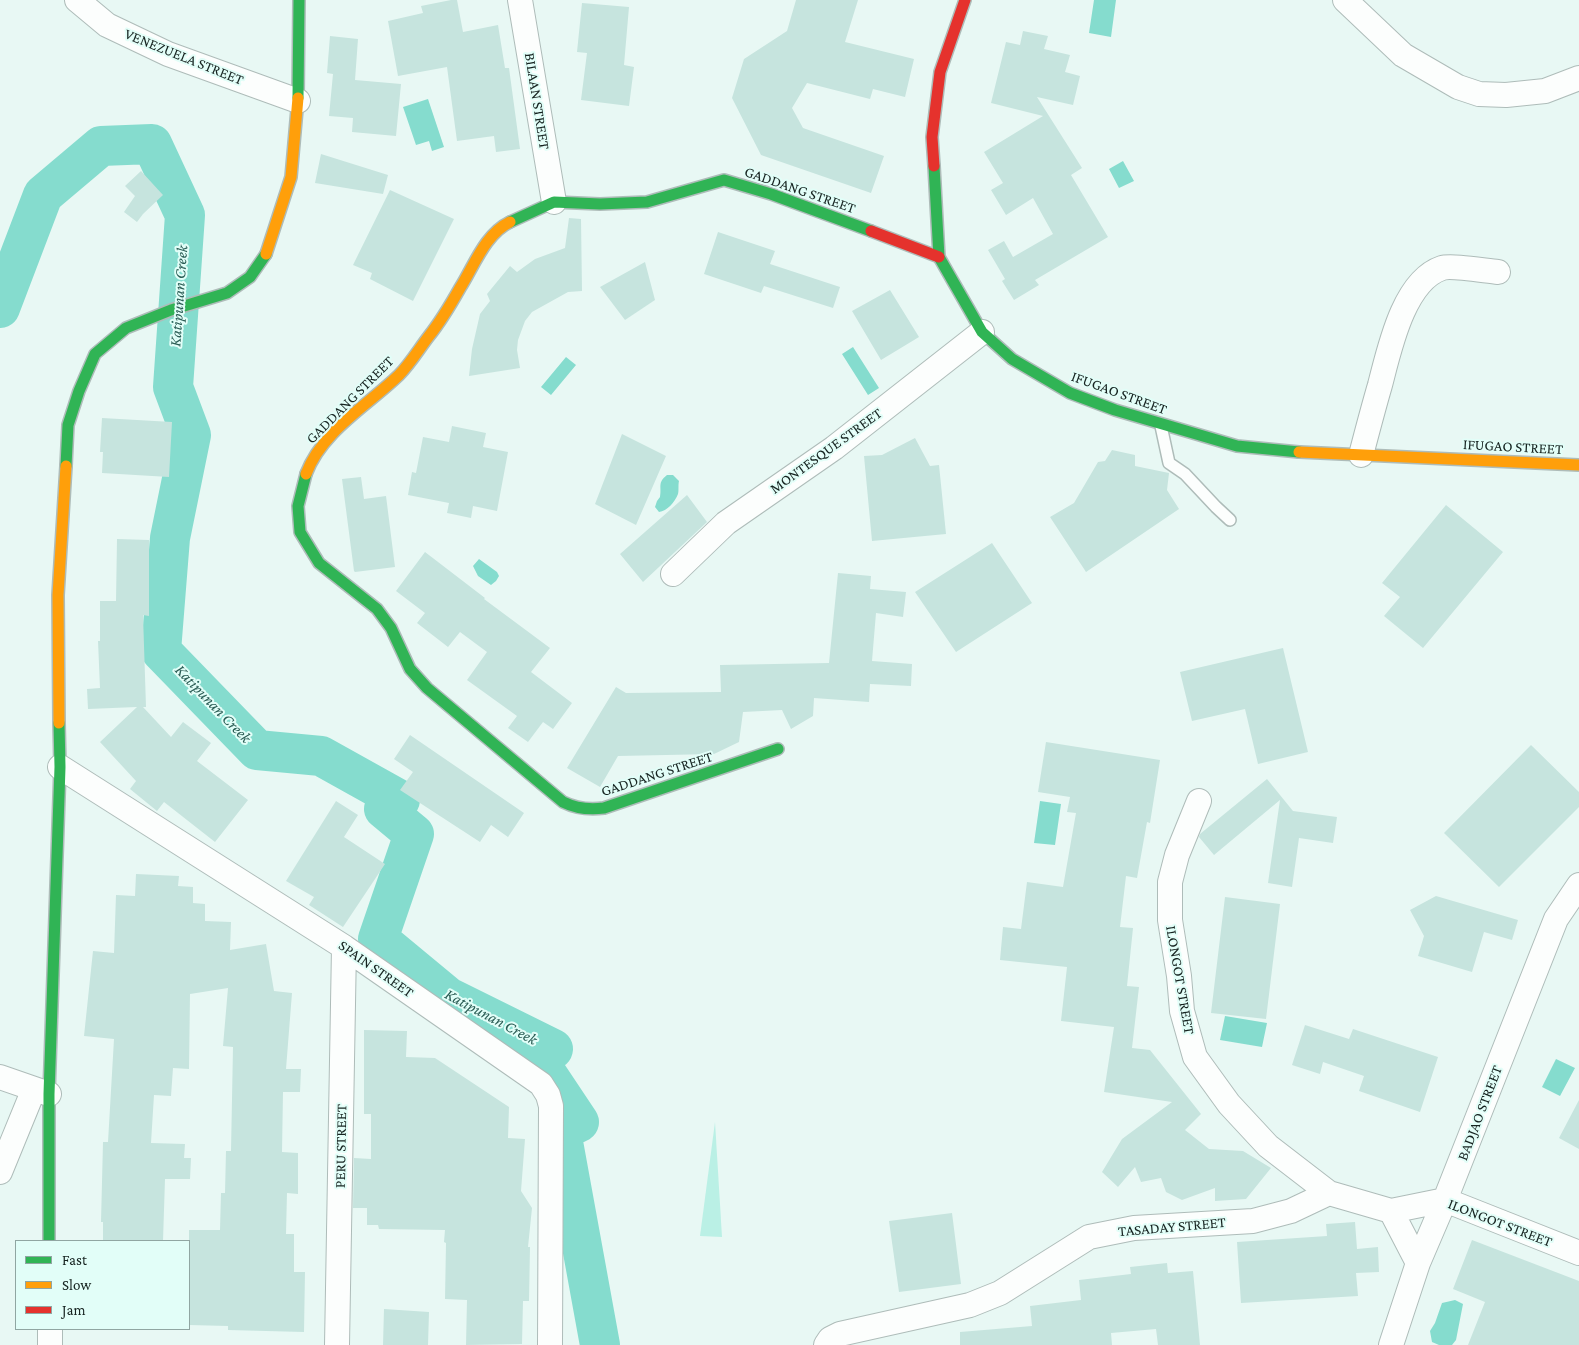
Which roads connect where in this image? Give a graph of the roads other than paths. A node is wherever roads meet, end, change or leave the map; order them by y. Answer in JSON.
{"nodes":[{"id":1,"x":77,"y":0,"type":"edge"},
{"id":2,"x":299,"y":0,"type":"edge"},
{"id":3,"x":520,"y":0,"type":"edge"},
{"id":4,"x":965,"y":0,"type":"edge"},
{"id":5,"x":1345,"y":0,"type":"edge"},
{"id":6,"x":1579,"y":78,"type":"edge"},
{"id":7,"x":298,"y":101,"type":"junction"},
{"id":8,"x":554,"y":202,"type":"junction"},
{"id":9,"x":939,"y":257,"type":"junction"},
{"id":10,"x":1498,"y":272,"type":"dead end"},
{"id":11,"x":982,"y":332,"type":"junction"},
{"id":12,"x":1160,"y":424,"type":"junction"},
{"id":13,"x":1361,"y":455,"type":"junction"},
{"id":14,"x":1579,"y":465,"type":"edge"},
{"id":15,"x":1230,"y":520,"type":"dead end"},
{"id":16,"x":673,"y":574,"type":"dead end"},
{"id":17,"x":778,"y":749,"type":"dead end"},
{"id":18,"x":60,"y":767,"type":"junction"},
{"id":19,"x":1199,"y":801,"type":"dead end"},
{"id":20,"x":1579,"y":885,"type":"edge"},
{"id":21,"x":344,"y":947,"type":"junction"},
{"id":22,"x":0,"y":1077,"type":"edge"},
{"id":23,"x":41,"y":1092,"type":"junction"},
{"id":24,"x":0,"y":1172,"type":"edge"},
{"id":25,"x":1329,"y":1193,"type":"junction"},
{"id":26,"x":1445,"y":1200,"type":"junction"},
{"id":27,"x":1392,"y":1211,"type":"junction"},
{"id":28,"x":49,"y":1240,"type":"edge"},
{"id":29,"x":1579,"y":1253,"type":"edge"},
{"id":30,"x":1418,"y":1263,"type":"junction"},
{"id":31,"x":50,"y":1330,"type":"edge"},
{"id":32,"x":50,"y":1345,"type":"edge"},
{"id":33,"x":337,"y":1345,"type":"edge"},
{"id":34,"x":550,"y":1345,"type":"edge"},
{"id":35,"x":826,"y":1345,"type":"edge"},
{"id":36,"x":1391,"y":1345,"type":"edge"}],
"edges":[{"from":1,"to":7,"type":"street","name":"VENEZUELA STREET"},
{"from":2,"to":7,"type":"street"},
{"from":3,"to":8,"type":"street","name":"BILAAN STREET"},
{"from":4,"to":9,"type":"street","name":"IFUGAO STREET"},
{"from":5,"to":6,"type":"street"},
{"from":7,"to":18,"type":"street"},
{"from":8,"to":9,"type":"street","name":"GADDANG STREET"},
{"from":8,"to":17,"type":"street","name":"GADDANG STREET"},
{"from":9,"to":11,"type":"street","name":"IFUGAO STREET"},
{"from":10,"to":13,"type":"street"},
{"from":11,"to":12,"type":"street","name":"IFUGAO STREET"},
{"from":11,"to":16,"type":"street","name":"MONTESQUE STREET"},
{"from":12,"to":13,"type":"street","name":"IFUGAO STREET"},
{"from":12,"to":15,"type":"lane"},
{"from":13,"to":14,"type":"street","name":"IFUGAO STREET"},
{"from":18,"to":21,"type":"street","name":"SPAIN STREET"},
{"from":18,"to":23,"type":"street"},
{"from":19,"to":25,"type":"street","name":"ILONGOT STREET"},
{"from":20,"to":26,"type":"street","name":"BADJAO STREET"},
{"from":21,"to":33,"type":"street","name":"PERU STREET"},
{"from":21,"to":34,"type":"street","name":"SPAIN STREET"},
{"from":22,"to":23,"type":"street"},
{"from":23,"to":24,"type":"street"},
{"from":23,"to":28,"type":"street"},
{"from":25,"to":27,"type":"street","name":"ILONGOT STREET"},
{"from":25,"to":35,"type":"street","name":"TASADAY STREET"},
{"from":26,"to":27,"type":"street","name":"ILONGOT STREET"},
{"from":26,"to":29,"type":"street","name":"ILONGOT STREET"},
{"from":26,"to":30,"type":"street","name":"BADJAO STREET"},
{"from":27,"to":30,"type":"street"},
{"from":30,"to":36,"type":"street","name":"BADJAO STREET"},
{"from":31,"to":32,"type":"street"}]}
